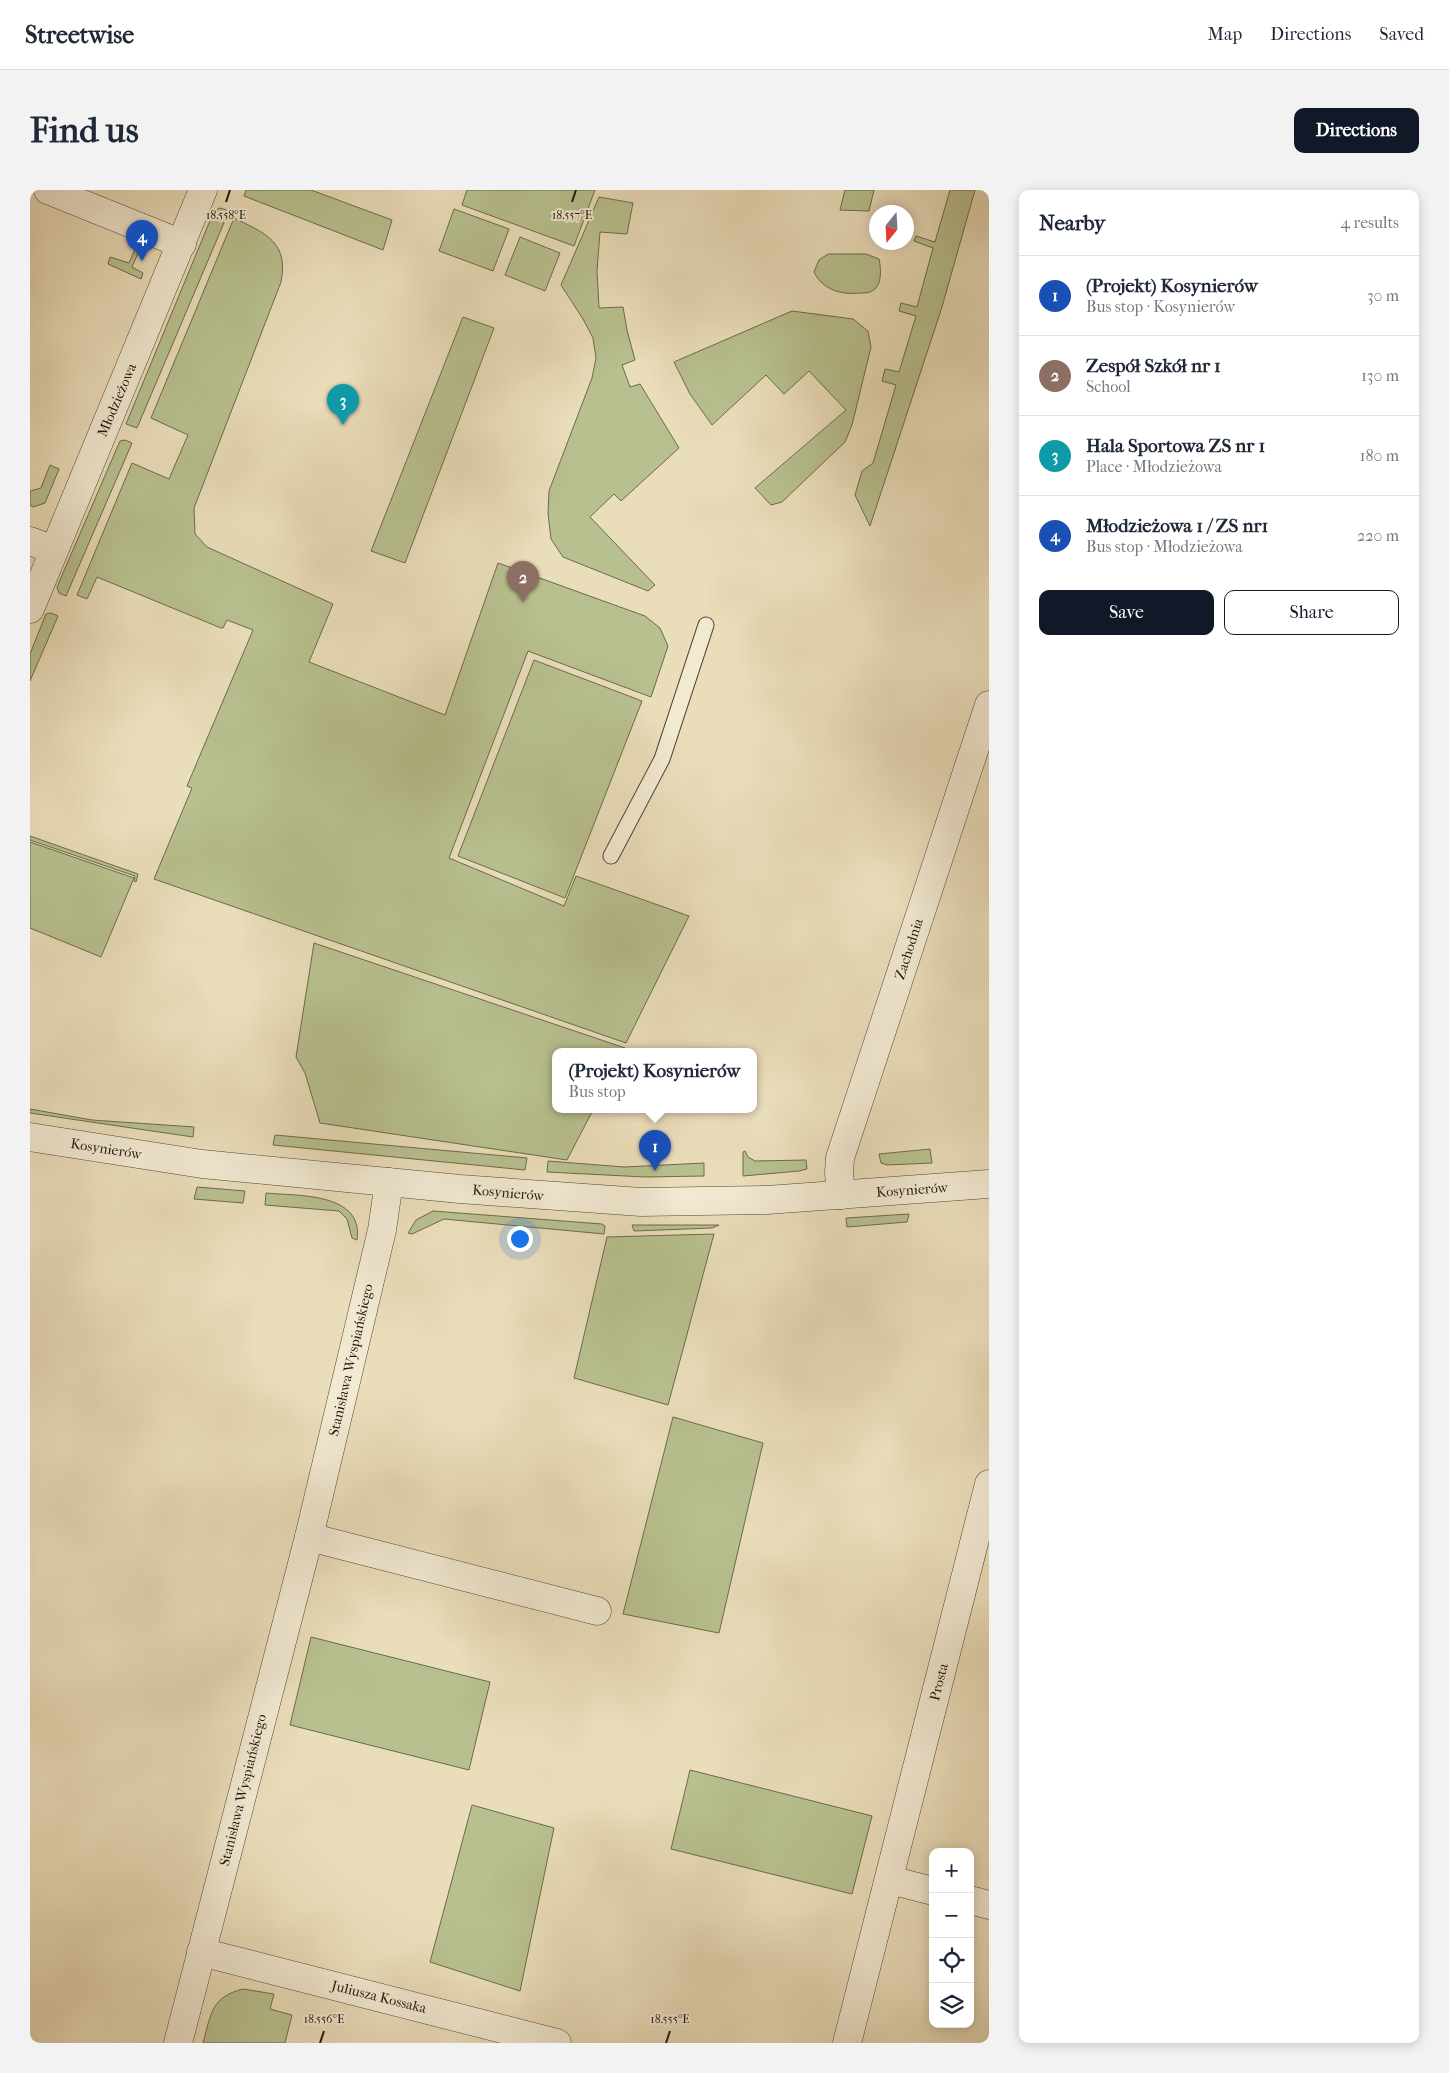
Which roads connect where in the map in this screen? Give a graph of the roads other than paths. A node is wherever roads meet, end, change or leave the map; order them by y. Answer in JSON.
{"nodes":[{"id":1,"x":48,"y":190,"type":"edge"},
{"id":2,"x":203,"y":190,"type":"edge"},
{"id":3,"x":182,"y":244,"type":"junction"},
{"id":4,"x":42,"y":546,"type":"edge"},
{"id":5,"x":30,"y":609,"type":"edge"},
{"id":6,"x":706,"y":625,"type":"dead end"},
{"id":7,"x":989,"y":705,"type":"edge"},
{"id":8,"x":611,"y":856,"type":"dead end"},
{"id":9,"x":30,"y":1137,"type":"edge"},
{"id":10,"x":389,"y":1182,"type":"junction"},
{"id":11,"x":989,"y":1184,"type":"edge"},
{"id":12,"x":841,"y":1195,"type":"junction"},
{"id":13,"x":989,"y":1484,"type":"edge"},
{"id":14,"x":309,"y":1536,"type":"junction"},
{"id":15,"x":597,"y":1611,"type":"dead end"},
{"id":16,"x":890,"y":1880,"type":"junction"},
{"id":17,"x":929,"y":1890,"type":"edge"},
{"id":18,"x":974,"y":1901,"type":"edge"},
{"id":19,"x":989,"y":1905,"type":"edge"},
{"id":20,"x":201,"y":1952,"type":"junction"},
{"id":21,"x":178,"y":2043,"type":"edge"},
{"id":22,"x":557,"y":2043,"type":"edge"},
{"id":23,"x":847,"y":2043,"type":"edge"}],
"edges":[{"from":1,"to":3,"type":"street"},
{"from":2,"to":3,"type":"street","name":"Młodzieżowa"},
{"from":3,"to":4,"type":"street","name":"Młodzieżowa"},
{"from":4,"to":5,"type":"street","name":"Młodzieżowa"},
{"from":6,"to":8,"type":"lane"},
{"from":7,"to":12,"type":"street","name":"Zachodnia"},
{"from":9,"to":10,"type":"street","name":"Kosynierów"},
{"from":10,"to":12,"type":"street","name":"Kosynierów"},
{"from":10,"to":14,"type":"street","name":"Stanisława Wyspiańskiego"},
{"from":11,"to":12,"type":"street","name":"Kosynierów"},
{"from":13,"to":16,"type":"street","name":"Prosta"},
{"from":14,"to":15,"type":"street"},
{"from":14,"to":20,"type":"street","name":"Stanisława Wyspiańskiego"},
{"from":16,"to":17,"type":"street"},
{"from":16,"to":23,"type":"street","name":"Prosta"},
{"from":18,"to":19,"type":"street"},
{"from":20,"to":21,"type":"street","name":"Stanisława Wyspiańskiego"},
{"from":20,"to":22,"type":"street","name":"Juliusza Kossaka"}]}
